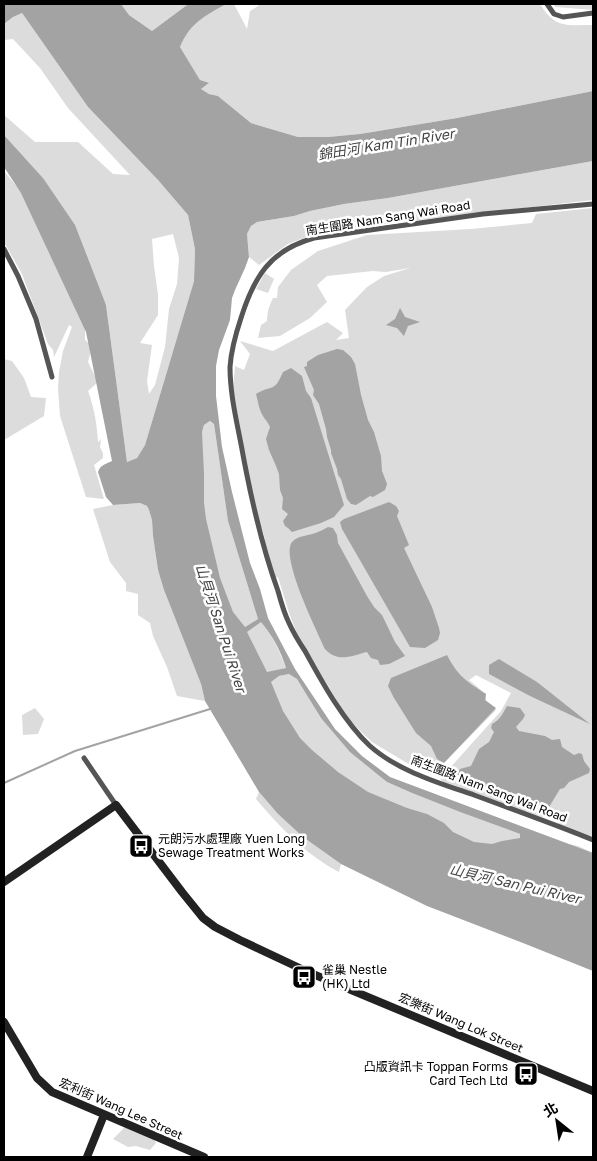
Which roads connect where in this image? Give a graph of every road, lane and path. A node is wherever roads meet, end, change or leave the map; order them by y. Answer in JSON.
{"nodes":[{"id":1,"x":547,"y":4,"type":"edge"},
{"id":2,"x":593,"y":13,"type":"edge"},
{"id":3,"x":593,"y":204,"type":"edge"},
{"id":4,"x":4,"y":249,"type":"edge"},
{"id":5,"x":52,"y":378,"type":"dead end"},
{"id":6,"x":84,"y":758,"type":"dead end"},
{"id":7,"x":116,"y":805,"type":"junction"},
{"id":8,"x":593,"y":840,"type":"edge"},
{"id":9,"x":4,"y":882,"type":"edge"},
{"id":10,"x":4,"y":1022,"type":"edge"},
{"id":11,"x":593,"y":1092,"type":"edge"},
{"id":12,"x":104,"y":1115,"type":"junction"},
{"id":13,"x":87,"y":1157,"type":"edge"},
{"id":14,"x":204,"y":1157,"type":"edge"}],
"edges":[{"from":1,"to":2,"type":"street"},
{"from":3,"to":8,"type":"street","name":"南生圍路 Nam Sang Wai Road"},
{"from":4,"to":5,"type":"street"},
{"from":6,"to":7,"type":"street","name":"宏樂街 Wang Lok Street"},
{"from":7,"to":9,"type":"street"},
{"from":7,"to":11,"type":"street","name":"宏樂街 Wang Lok Street"},
{"from":10,"to":12,"type":"street","name":"宏利街 Wang Lee Street"},
{"from":12,"to":13,"type":"street"},
{"from":12,"to":14,"type":"street","name":"宏利街 Wang Lee Street"}]}
